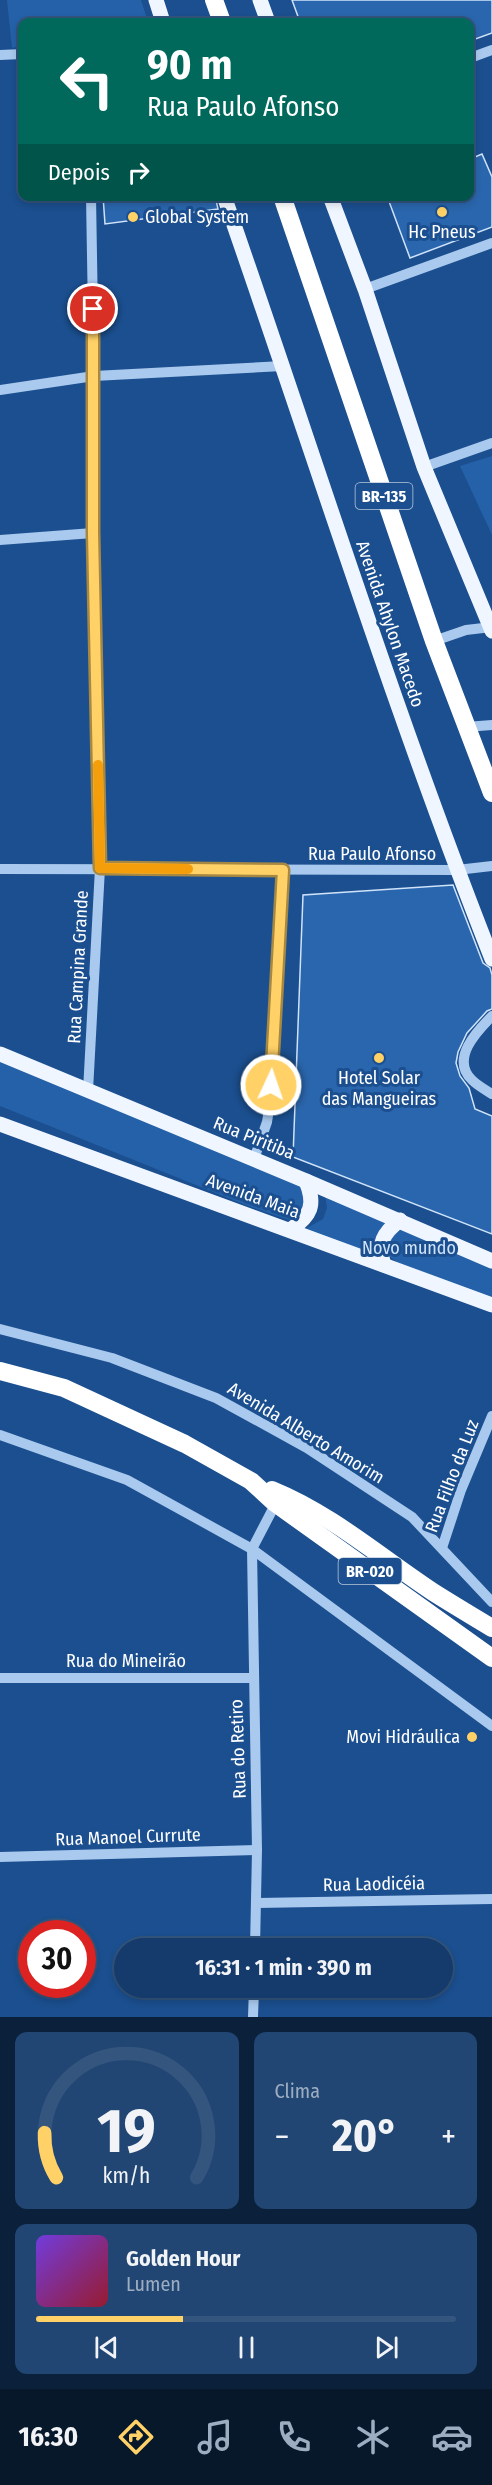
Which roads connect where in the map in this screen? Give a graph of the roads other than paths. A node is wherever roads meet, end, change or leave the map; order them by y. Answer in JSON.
{"nodes":[{"id":1,"x":156,"y":0,"type":"edge"},
{"id":2,"x":214,"y":0,"type":"edge"},
{"id":3,"x":261,"y":0,"type":"edge"},
{"id":4,"x":163,"y":18,"type":"edge"},
{"id":5,"x":221,"y":18,"type":"edge"},
{"id":6,"x":267,"y":18,"type":"edge"},
{"id":7,"x":492,"y":50,"type":"edge"},
{"id":8,"x":18,"y":54,"type":"edge"},
{"id":9,"x":0,"y":55,"type":"edge"},
{"id":10,"x":474,"y":57,"type":"edge"},
{"id":11,"x":91,"y":201,"type":"edge"},
{"id":12,"x":226,"y":201,"type":"edge"},
{"id":13,"x":284,"y":201,"type":"edge"},
{"id":14,"x":332,"y":201,"type":"edge"},
{"id":15,"x":492,"y":243,"type":"edge"},
{"id":16,"x":365,"y":289,"type":"junction"},
{"id":17,"x":283,"y":366,"type":"junction"},
{"id":18,"x":94,"y":376,"type":"junction"},
{"id":19,"x":0,"y":390,"type":"edge"},
{"id":20,"x":492,"y":443,"type":"edge"},
{"id":21,"x":424,"y":467,"type":"junction"},
{"id":22,"x":93,"y":533,"type":"junction"},
{"id":23,"x":0,"y":540,"type":"edge"},
{"id":24,"x":491,"y":628,"type":"edge"},
{"id":25,"x":434,"y":641,"type":"junction"},
{"id":26,"x":492,"y":725,"type":"edge"},
{"id":27,"x":466,"y":727,"type":"junction"},
{"id":28,"x":492,"y":793,"type":"edge"},
{"id":29,"x":492,"y":866,"type":"edge"},
{"id":30,"x":0,"y":868,"type":"edge"},
{"id":31,"x":100,"y":868,"type":"junction"},
{"id":32,"x":283,"y":870,"type":"junction"},
{"id":33,"x":457,"y":870,"type":"junction"},
{"id":34,"x":492,"y":958,"type":"edge"},
{"id":35,"x":492,"y":1016,"type":"edge"},
{"id":36,"x":0,"y":1054,"type":"edge"},
{"id":37,"x":88,"y":1091,"type":"junction"},
{"id":38,"x":492,"y":1094,"type":"edge"},
{"id":39,"x":0,"y":1124,"type":"edge"},
{"id":40,"x":254,"y":1160,"type":"junction"},
{"id":41,"x":306,"y":1181,"type":"junction"},
{"id":42,"x":400,"y":1220,"type":"junction"},
{"id":43,"x":290,"y":1230,"type":"junction"},
{"id":44,"x":492,"y":1261,"type":"edge"},
{"id":45,"x":384,"y":1265,"type":"junction"},
{"id":46,"x":492,"y":1305,"type":"edge"},
{"id":47,"x":0,"y":1329,"type":"edge"},
{"id":48,"x":0,"y":1371,"type":"edge"},
{"id":49,"x":492,"y":1416,"type":"edge"},
{"id":50,"x":0,"y":1434,"type":"edge"},
{"id":51,"x":278,"y":1499,"type":"junction"},
{"id":52,"x":442,"y":1548,"type":"junction"},
{"id":53,"x":252,"y":1549,"type":"junction"},
{"id":54,"x":492,"y":1602,"type":"edge"},
{"id":55,"x":492,"y":1628,"type":"edge"},
{"id":56,"x":492,"y":1658,"type":"edge"},
{"id":57,"x":0,"y":1678,"type":"edge"},
{"id":58,"x":253,"y":1678,"type":"junction"},
{"id":59,"x":492,"y":1726,"type":"edge"},
{"id":60,"x":257,"y":1850,"type":"junction"},
{"id":61,"x":0,"y":1857,"type":"edge"},
{"id":62,"x":492,"y":1899,"type":"edge"},
{"id":63,"x":256,"y":1903,"type":"junction"},
{"id":64,"x":255,"y":1938,"type":"edge"},
{"id":65,"x":254,"y":1998,"type":"edge"},
{"id":66,"x":253,"y":2017,"type":"edge"}],
"edges":[{"from":1,"to":4,"type":"main road"},
{"from":2,"to":5,"type":"highway"},
{"from":3,"to":6,"type":"main road"},
{"from":7,"to":10,"type":"street"},
{"from":8,"to":9,"type":"street"},
{"from":11,"to":18,"type":"street","name":"Rua Campina Grande"},
{"from":12,"to":17,"type":"main road","name":"Avenida Ahylon Macedo"},
{"from":13,"to":25,"type":"highway","number":"BR-135"},
{"from":14,"to":16,"type":"main road"},
{"from":15,"to":16,"type":"street"},
{"from":16,"to":21,"type":"main road"},
{"from":17,"to":18,"type":"street"},
{"from":17,"to":33,"type":"main road","name":"Avenida Ahylon Macedo"},
{"from":18,"to":19,"type":"street"},
{"from":18,"to":22,"type":"street","name":"Rua Campina Grande"},
{"from":20,"to":21,"type":"street"},
{"from":21,"to":24,"type":"main road"},
{"from":22,"to":23,"type":"street"},
{"from":22,"to":31,"type":"street","name":"Rua Campina Grande"},
{"from":24,"to":25,"type":"street"},
{"from":25,"to":27,"type":"highway","number":"BR-135"},
{"from":26,"to":27,"type":"street"},
{"from":27,"to":28,"type":"highway","number":"BR-135"},
{"from":29,"to":33,"type":"street","name":"Rua Paulo Afonso"},
{"from":30,"to":31,"type":"street","name":"Rua Paulo Afonso"},
{"from":31,"to":32,"type":"street","name":"Rua Paulo Afonso"},
{"from":31,"to":37,"type":"street","name":"Rua Campina Grande"},
{"from":32,"to":33,"type":"street","name":"Rua Paulo Afonso"},
{"from":32,"to":40,"type":"street"},
{"from":33,"to":34,"type":"main road","name":"Avenida Ahylon Macedo"},
{"from":35,"to":38,"type":"street"},
{"from":36,"to":37,"type":"main road","name":"Rua Piritiba"},
{"from":37,"to":40,"type":"main road","name":"Rua Piritiba"},
{"from":39,"to":43,"type":"main road","name":"Avenida Maia"},
{"from":40,"to":41,"type":"main road","name":"Rua Piritiba"},
{"from":41,"to":42,"type":"main road","name":"Rua Piritiba"},
{"from":41,"to":43,"type":"main road"},
{"from":42,"to":44,"type":"main road","name":"Rua Piritiba"},
{"from":42,"to":45,"type":"main road"},
{"from":43,"to":45,"type":"main road","name":"Avenida Maia"},
{"from":45,"to":46,"type":"main road","name":"Avenida Maia"},
{"from":47,"to":52,"type":"street","name":"Avenida Alberto Amorim"},
{"from":48,"to":51,"type":"highway"},
{"from":49,"to":52,"type":"street","name":"Rua Filho da Luz"},
{"from":50,"to":53,"type":"street"},
{"from":51,"to":53,"type":"street"},
{"from":51,"to":55,"type":"highway"},
{"from":51,"to":56,"type":"highway","number":"BR-020"},
{"from":52,"to":54,"type":"street","name":"Avenida Alberto Amorim"},
{"from":53,"to":58,"type":"street","name":"Rua do Retiro"},
{"from":53,"to":59,"type":"street"},
{"from":57,"to":58,"type":"street","name":"Rua do Mineirão"},
{"from":58,"to":60,"type":"street","name":"Rua do Retiro"},
{"from":60,"to":61,"type":"street","name":"Rua Manoel Currute"},
{"from":60,"to":63,"type":"street","name":"Rua do Retiro"},
{"from":62,"to":63,"type":"street","name":"Rua Laodicéia"},
{"from":63,"to":64,"type":"street","name":"Rua do Retiro"},
{"from":65,"to":66,"type":"street"}]}
